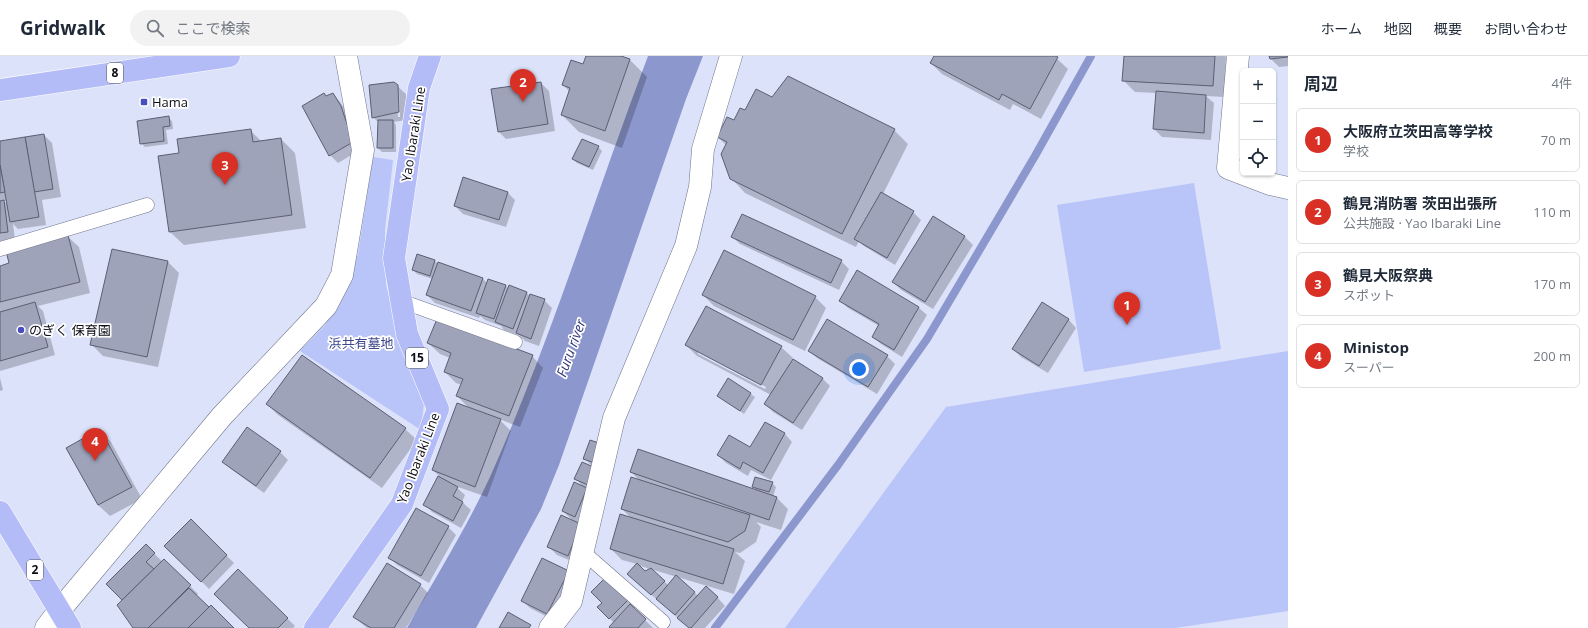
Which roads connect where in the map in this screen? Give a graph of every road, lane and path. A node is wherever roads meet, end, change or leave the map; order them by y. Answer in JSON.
{"nodes":[{"id":1,"x":230,"y":56,"type":"edge"},
{"id":2,"x":346,"y":56,"type":"edge"},
{"id":3,"x":430,"y":56,"type":"edge"},
{"id":4,"x":731,"y":56,"type":"edge"},
{"id":5,"x":1238,"y":56,"type":"edge"},
{"id":6,"x":0,"y":90,"type":"edge"},
{"id":7,"x":1288,"y":188,"type":"edge"},
{"id":8,"x":147,"y":206,"type":"dead end"},
{"id":9,"x":0,"y":249,"type":"edge"},
{"id":10,"x":401,"y":301,"type":"junction"},
{"id":11,"x":515,"y":342,"type":"dead end"},
{"id":12,"x":0,"y":512,"type":"edge"},
{"id":13,"x":583,"y":552,"type":"junction"},
{"id":14,"x":58,"y":622,"type":"edge"},
{"id":15,"x":663,"y":622,"type":"dead end"},
{"id":16,"x":315,"y":628,"type":"edge"},
{"id":17,"x":550,"y":628,"type":"edge"}],
"edges":[{"from":1,"to":6,"type":"main road","number":"8"},
{"from":2,"to":14,"type":"street"},
{"from":3,"to":10,"type":"main road","name":"Yao Ibaraki Line","number":"15"},
{"from":4,"to":13,"type":"street"},
{"from":5,"to":7,"type":"street"},
{"from":8,"to":9,"type":"lane"},
{"from":10,"to":11,"type":"lane"},
{"from":10,"to":16,"type":"main road","name":"Yao Ibaraki Line","number":"15"},
{"from":12,"to":14,"type":"main road","number":"2"},
{"from":13,"to":15,"type":"lane"},
{"from":13,"to":17,"type":"street"}]}
